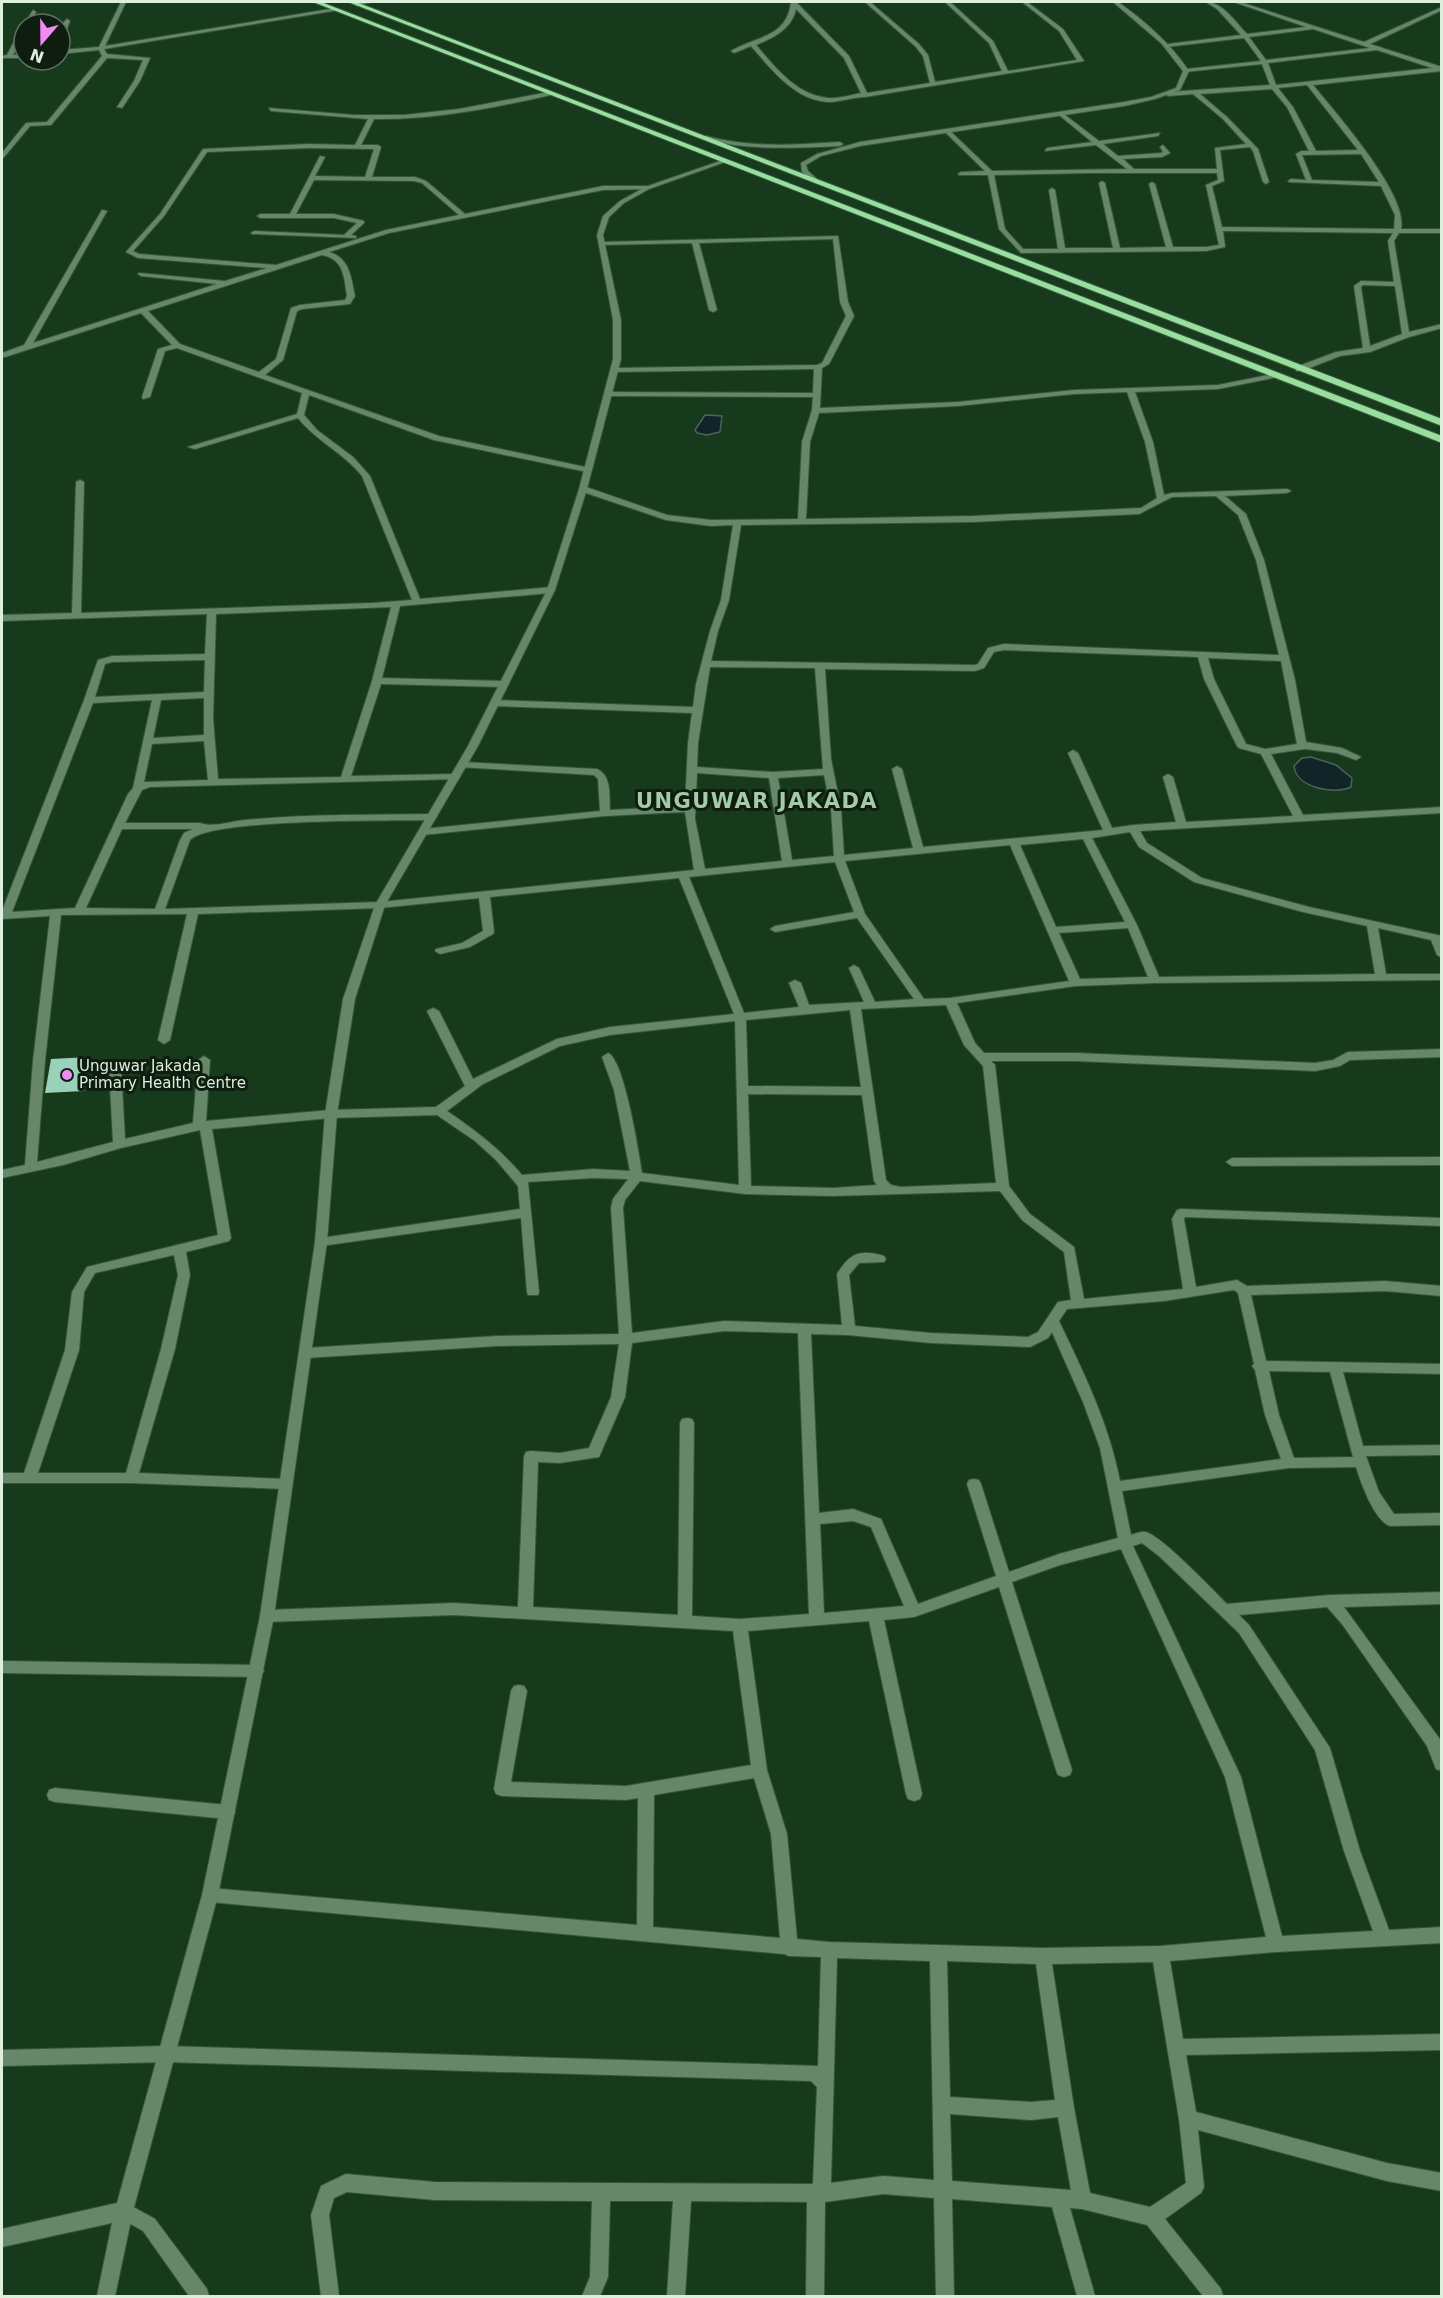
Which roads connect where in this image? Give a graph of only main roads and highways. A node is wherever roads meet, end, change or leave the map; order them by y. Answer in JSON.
{"nodes":[{"id":1,"x":316,"y":2,"type":"edge"},
{"id":2,"x":354,"y":3,"type":"edge"},
{"id":3,"x":1442,"y":423,"type":"edge"},
{"id":4,"x":1442,"y":440,"type":"edge"}],
"edges":[{"from":1,"to":4,"type":"main road"},
{"from":2,"to":3,"type":"main road"}]}
